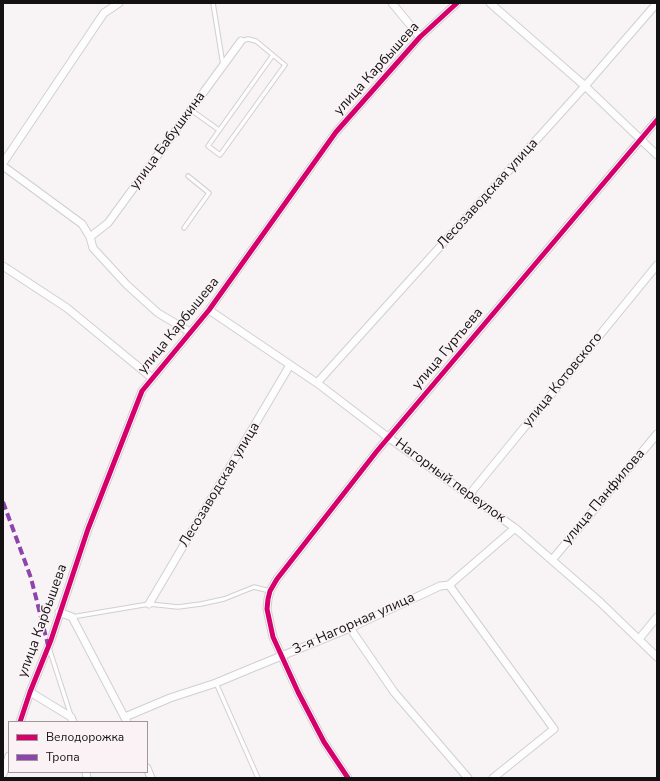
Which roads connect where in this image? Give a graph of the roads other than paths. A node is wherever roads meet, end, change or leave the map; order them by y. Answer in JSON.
{"nodes":[{"id":1,"x":119,"y":3,"type":"edge"},
{"id":2,"x":213,"y":3,"type":"edge"},
{"id":3,"x":392,"y":3,"type":"edge"},
{"id":4,"x":457,"y":3,"type":"edge"},
{"id":5,"x":490,"y":3,"type":"edge"},
{"id":6,"x":657,"y":3,"type":"edge"},
{"id":7,"x":420,"y":37,"type":"junction"},
{"id":8,"x":241,"y":41,"type":"joint"},
{"id":9,"x":274,"y":55,"type":"junction"},
{"id":10,"x":223,"y":66,"type":"junction"},
{"id":11,"x":585,"y":86,"type":"junction"},
{"id":12,"x":191,"y":110,"type":"junction"},
{"id":13,"x":657,"y":120,"type":"edge"},
{"id":14,"x":219,"y":130,"type":"junction"},
{"id":15,"x":641,"y":140,"type":"junction"},
{"id":16,"x":657,"y":155,"type":"edge"},
{"id":17,"x":3,"y":164,"type":"edge"},
{"id":18,"x":188,"y":176,"type":"dead end"},
{"id":19,"x":184,"y":228,"type":"dead end"},
{"id":20,"x":90,"y":237,"type":"junction"},
{"id":21,"x":657,"y":265,"type":"edge"},
{"id":22,"x":3,"y":266,"type":"edge"},
{"id":23,"x":209,"y":310,"type":"junction"},
{"id":24,"x":190,"y":332,"type":"junction"},
{"id":25,"x":290,"y":365,"type":"junction"},
{"id":26,"x":152,"y":378,"type":"junction"},
{"id":27,"x":316,"y":383,"type":"junction"},
{"id":28,"x":657,"y":434,"type":"edge"},
{"id":29,"x":389,"y":438,"type":"junction"},
{"id":30,"x":469,"y":494,"type":"junction"},
{"id":31,"x":515,"y":528,"type":"junction"},
{"id":32,"x":552,"y":560,"type":"junction"},
{"id":33,"x":449,"y":585,"type":"junction"},
{"id":34,"x":270,"y":591,"type":"junction"},
{"id":35,"x":149,"y":604,"type":"junction"},
{"id":36,"x":59,"y":612,"type":"junction"},
{"id":37,"x":72,"y":617,"type":"junction"},
{"id":38,"x":657,"y":617,"type":"edge"},
{"id":39,"x":350,"y":628,"type":"junction"},
{"id":40,"x":639,"y":639,"type":"junction"},
{"id":41,"x":48,"y":645,"type":"junction"},
{"id":42,"x":281,"y":656,"type":"junction"},
{"id":43,"x":657,"y":658,"type":"edge"},
{"id":44,"x":216,"y":683,"type":"junction"},
{"id":45,"x":30,"y":692,"type":"junction"},
{"id":46,"x":126,"y":719,"type":"edge"},
{"id":47,"x":72,"y":720,"type":"edge"},
{"id":48,"x":20,"y":721,"type":"edge"},
{"id":49,"x":8,"y":759,"type":"edge"},
{"id":50,"x":3,"y":774,"type":"edge"},
{"id":51,"x":258,"y":778,"type":"edge"},
{"id":52,"x":348,"y":778,"type":"edge"},
{"id":53,"x":468,"y":778,"type":"edge"},
{"id":54,"x":493,"y":778,"type":"edge"}],
"edges":[{"from":1,"to":17,"type":"street"},
{"from":2,"to":10,"type":"lane"},
{"from":3,"to":7,"type":"street"},
{"from":4,"to":7,"type":"street","name":"улица Карбышева"},
{"from":5,"to":11,"type":"street"},
{"from":6,"to":11,"type":"street","name":"Лесозаводская улица"},
{"from":7,"to":23,"type":"street","name":"улица Карбышева"},
{"from":8,"to":9,"type":"lane"},
{"from":8,"to":10,"type":"street","name":"улица Бабушкина"},
{"from":9,"to":14,"type":"lane"},
{"from":9,"to":14,"type":"lane"},
{"from":10,"to":12,"type":"street","name":"улица Бабушкина"},
{"from":11,"to":15,"type":"street"},
{"from":11,"to":27,"type":"street","name":"Лесозаводская улица"},
{"from":12,"to":14,"type":"lane"},
{"from":12,"to":20,"type":"street","name":"улица Бабушкина"},
{"from":13,"to":15,"type":"street","name":"улица Гуртьева"},
{"from":15,"to":16,"type":"street"},
{"from":15,"to":29,"type":"street","name":"улица Гуртьева"},
{"from":17,"to":20,"type":"street"},
{"from":18,"to":19,"type":"lane"},
{"from":20,"to":24,"type":"street"},
{"from":21,"to":30,"type":"street","name":"улица Котовского"},
{"from":22,"to":26,"type":"street"},
{"from":23,"to":24,"type":"street","name":"улица Карбышева"},
{"from":23,"to":25,"type":"street","name":"Нагорный переулок"},
{"from":24,"to":26,"type":"street","name":"улица Карбышева"},
{"from":25,"to":27,"type":"street","name":"Нагорный переулок"},
{"from":25,"to":35,"type":"street","name":"Лесозаводская улица"},
{"from":26,"to":36,"type":"street","name":"улица Карбышева"},
{"from":27,"to":29,"type":"street","name":"Нагорный переулок"},
{"from":28,"to":32,"type":"street","name":"улица Панфилова"},
{"from":29,"to":30,"type":"street","name":"Нагорный переулок"},
{"from":29,"to":34,"type":"street","name":"улица Гуртьева"},
{"from":30,"to":31,"type":"street","name":"Нагорный переулок"},
{"from":31,"to":32,"type":"street","name":"Нагорный переулок"},
{"from":31,"to":33,"type":"street","name":"3-я Нагорная улица"},
{"from":32,"to":40,"type":"street","name":"Нагорный переулок"},
{"from":33,"to":39,"type":"street","name":"3-я Нагорная улица"},
{"from":33,"to":54,"type":"street"},
{"from":34,"to":35,"type":"lane"},
{"from":34,"to":42,"type":"street","name":"улица Гуртьева"},
{"from":35,"to":37,"type":"lane"},
{"from":36,"to":37,"type":"street"},
{"from":36,"to":41,"type":"street","name":"улица Карбышева"},
{"from":37,"to":46,"type":"street"},
{"from":38,"to":40,"type":"street"},
{"from":39,"to":42,"type":"street","name":"3-я Нагорная улица"},
{"from":39,"to":53,"type":"street"},
{"from":40,"to":43,"type":"street","name":"Нагорный переулок"},
{"from":41,"to":45,"type":"street","name":"улица Карбышева"},
{"from":41,"to":47,"type":"lane"},
{"from":42,"to":44,"type":"street","name":"3-я Нагорная улица"},
{"from":42,"to":52,"type":"street","name":"улица Гуртьева"},
{"from":44,"to":46,"type":"street","name":"3-я Нагорная улица"},
{"from":44,"to":51,"type":"lane"},
{"from":45,"to":47,"type":"street"},
{"from":45,"to":48,"type":"street","name":"улица Карбышева"},
{"from":49,"to":50,"type":"street"}]}
